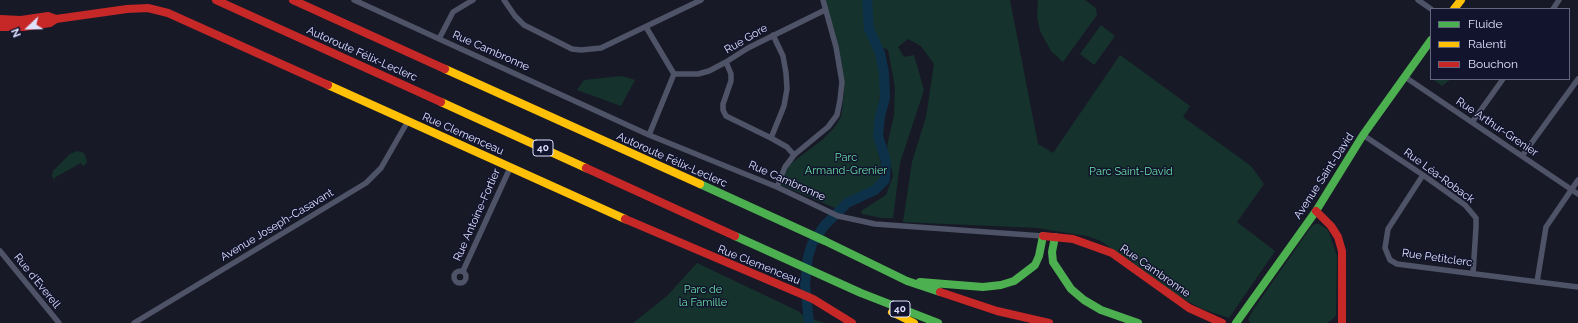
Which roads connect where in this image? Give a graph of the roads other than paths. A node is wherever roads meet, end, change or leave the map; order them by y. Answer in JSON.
{"nodes":[{"id":1,"x":216,"y":0,"type":"edge"},
{"id":2,"x":293,"y":0,"type":"edge"},
{"id":3,"x":354,"y":0,"type":"edge"},
{"id":4,"x":473,"y":0,"type":"edge"},
{"id":5,"x":504,"y":0,"type":"edge"},
{"id":6,"x":701,"y":0,"type":"edge"},
{"id":7,"x":822,"y":0,"type":"edge"},
{"id":8,"x":1418,"y":0,"type":"edge"},
{"id":9,"x":1461,"y":0,"type":"edge"},
{"id":10,"x":1430,"y":8,"type":"edge"},
{"id":11,"x":1455,"y":8,"type":"edge"},
{"id":12,"x":825,"y":10,"type":"junction"},
{"id":13,"x":0,"y":19,"type":"edge"},
{"id":14,"x":56,"y":19,"type":"junction"},
{"id":15,"x":0,"y":27,"type":"edge"},
{"id":16,"x":646,"y":27,"type":"junction"},
{"id":17,"x":773,"y":35,"type":"junction"},
{"id":18,"x":439,"y":39,"type":"junction"},
{"id":19,"x":1430,"y":41,"type":"edge"},
{"id":20,"x":726,"y":62,"type":"junction"},
{"id":21,"x":674,"y":74,"type":"junction"},
{"id":22,"x":1405,"y":77,"type":"junction"},
{"id":23,"x":1578,"y":79,"type":"edge"},
{"id":24,"x":1502,"y":80,"type":"edge"},
{"id":25,"x":408,"y":121,"type":"junction"},
{"id":26,"x":1473,"y":122,"type":"junction"},
{"id":27,"x":649,"y":135,"type":"junction"},
{"id":28,"x":1363,"y":135,"type":"junction"},
{"id":29,"x":771,"y":138,"type":"junction"},
{"id":30,"x":794,"y":155,"type":"junction"},
{"id":31,"x":1522,"y":156,"type":"junction"},
{"id":32,"x":510,"y":168,"type":"junction"},
{"id":33,"x":1423,"y":175,"type":"junction"},
{"id":34,"x":1578,"y":180,"type":"edge"},
{"id":35,"x":777,"y":187,"type":"junction"},
{"id":36,"x":1572,"y":189,"type":"junction"},
{"id":37,"x":1578,"y":194,"type":"edge"},
{"id":38,"x":1316,"y":211,"type":"junction"},
{"id":39,"x":1042,"y":236,"type":"junction"},
{"id":40,"x":1055,"y":237,"type":"junction"},
{"id":41,"x":0,"y":251,"type":"edge"},
{"id":42,"x":463,"y":271,"type":"dead end"},
{"id":43,"x":1473,"y":274,"type":"junction"},
{"id":44,"x":907,"y":281,"type":"junction"},
{"id":45,"x":1537,"y":282,"type":"junction"},
{"id":46,"x":1578,"y":287,"type":"edge"},
{"id":47,"x":861,"y":293,"type":"junction"},
{"id":48,"x":59,"y":323,"type":"edge"},
{"id":49,"x":134,"y":323,"type":"edge"},
{"id":50,"x":852,"y":323,"type":"edge"},
{"id":51,"x":914,"y":323,"type":"edge"},
{"id":52,"x":938,"y":323,"type":"edge"},
{"id":53,"x":1049,"y":323,"type":"edge"},
{"id":54,"x":1138,"y":323,"type":"edge"},
{"id":55,"x":1222,"y":323,"type":"edge"},
{"id":56,"x":1236,"y":323,"type":"edge"},
{"id":57,"x":1342,"y":323,"type":"edge"}],
"edges":[{"from":1,"to":47,"type":"main road","name":"Autoroute Félix-Leclerc","number":"40"},
{"from":2,"to":44,"type":"main road","name":"Autoroute Félix-Leclerc"},
{"from":3,"to":18,"type":"street","name":"Rue Cambronne"},
{"from":4,"to":18,"type":"street"},
{"from":5,"to":16,"type":"street"},
{"from":6,"to":16,"type":"street"},
{"from":7,"to":12,"type":"street"},
{"from":8,"to":10,"type":"street"},
{"from":9,"to":11,"type":"main road"},
{"from":12,"to":17,"type":"street","name":"Rue Gore"},
{"from":12,"to":30,"type":"street"},
{"from":13,"to":14,"type":"main road","name":"Rue Clemenceau"},
{"from":14,"to":15,"type":"main road","name":"Rue Clemenceau"},
{"from":14,"to":25,"type":"main road","name":"Rue Clemenceau"},
{"from":16,"to":21,"type":"street"},
{"from":17,"to":20,"type":"street","name":"Rue Gore"},
{"from":17,"to":29,"type":"street"},
{"from":18,"to":27,"type":"street","name":"Rue Cambronne"},
{"from":19,"to":22,"type":"main road","name":"Avenue Saint-David"},
{"from":20,"to":21,"type":"street","name":"Rue Gore"},
{"from":20,"to":29,"type":"street"},
{"from":21,"to":27,"type":"street"},
{"from":22,"to":26,"type":"street","name":"Rue Arthur-Grenier"},
{"from":22,"to":28,"type":"main road","name":"Avenue Saint-David"},
{"from":23,"to":31,"type":"street"},
{"from":24,"to":26,"type":"street"},
{"from":25,"to":32,"type":"main road","name":"Rue Clemenceau"},
{"from":25,"to":49,"type":"street","name":"Avenue Joseph-Casavant"},
{"from":26,"to":31,"type":"street","name":"Rue Arthur-Grenier"},
{"from":27,"to":35,"type":"street","name":"Rue Cambronne"},
{"from":28,"to":33,"type":"street","name":"Rue Léa-Roback"},
{"from":28,"to":38,"type":"main road","name":"Avenue Saint-David"},
{"from":29,"to":30,"type":"street"},
{"from":30,"to":35,"type":"street"},
{"from":31,"to":36,"type":"street","name":"Rue Arthur-Grenier"},
{"from":32,"to":42,"type":"street","name":"Rue Antoine-Fortier"},
{"from":32,"to":50,"type":"main road","name":"Rue Clemenceau"},
{"from":33,"to":43,"type":"street","name":"Rue Léa-Roback"},
{"from":33,"to":43,"type":"street","name":"Rue Petitclerc"},
{"from":34,"to":36,"type":"street"},
{"from":35,"to":39,"type":"street","name":"Rue Cambronne"},
{"from":36,"to":37,"type":"street","name":"Rue Arthur-Grenier"},
{"from":36,"to":45,"type":"street"},
{"from":38,"to":56,"type":"main road","name":"Avenue Saint-David"},
{"from":38,"to":57,"type":"main road"},
{"from":39,"to":40,"type":"main road","name":"Rue Cambronne"},
{"from":39,"to":44,"type":"main road"},
{"from":40,"to":54,"type":"main road"},
{"from":40,"to":55,"type":"main road","name":"Rue Cambronne"},
{"from":41,"to":48,"type":"street","name":"Rue d'Everell"},
{"from":43,"to":45,"type":"street","name":"Rue Petitclerc"},
{"from":44,"to":53,"type":"main road","name":"Autoroute Félix-Leclerc"},
{"from":45,"to":46,"type":"street","name":"Rue Petitclerc"},
{"from":47,"to":51,"type":"main road"},
{"from":47,"to":52,"type":"main road","name":"Autoroute Félix-Leclerc","number":"40"}]}
